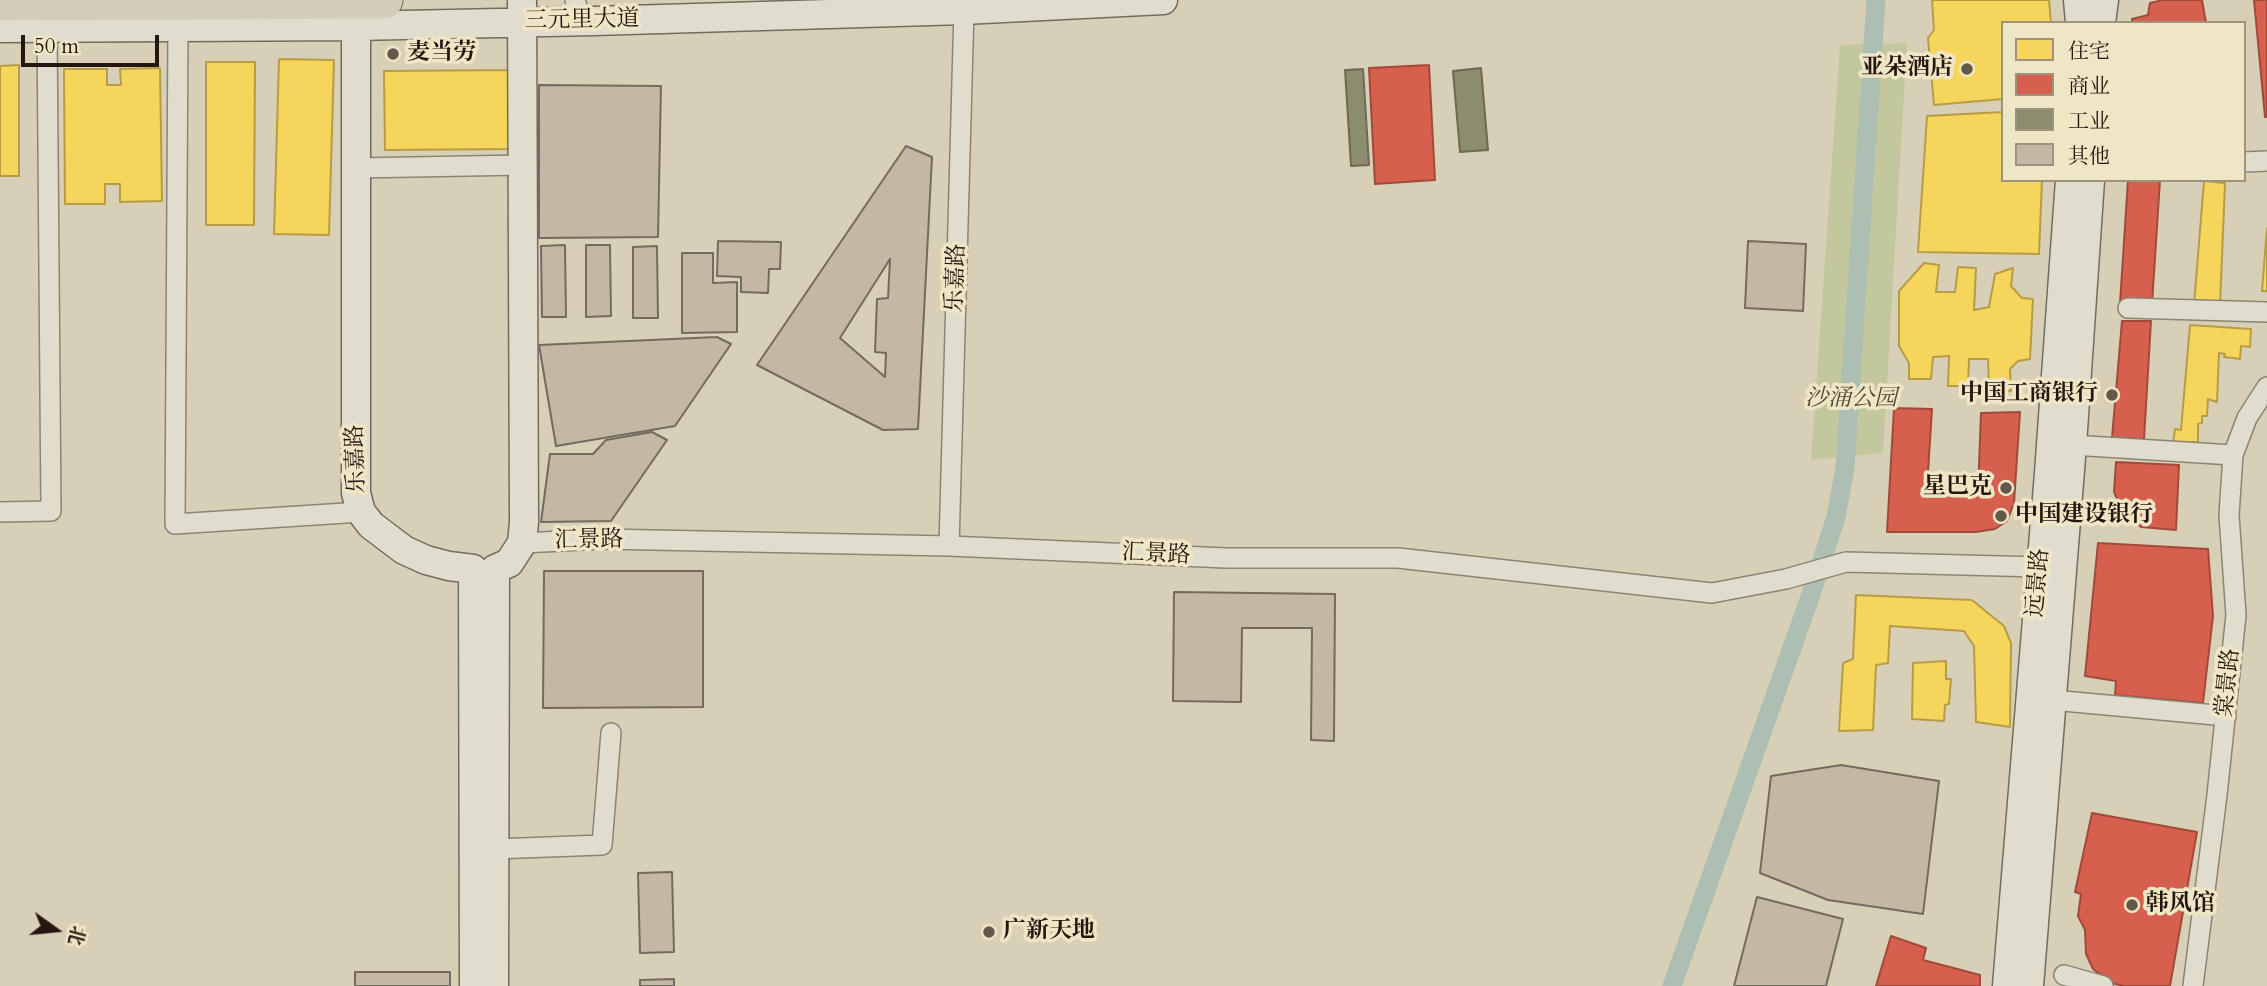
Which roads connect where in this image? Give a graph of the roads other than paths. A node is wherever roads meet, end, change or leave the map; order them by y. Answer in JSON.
{"nodes":[{"id":1,"x":384,"y":0,"type":"edge"},
{"id":2,"x":575,"y":0,"type":"edge"},
{"id":3,"x":1163,"y":0,"type":"edge"},
{"id":4,"x":2078,"y":0,"type":"edge"},
{"id":5,"x":2104,"y":0,"type":"edge"},
{"id":6,"x":0,"y":2,"type":"edge"},
{"id":7,"x":964,"y":10,"type":"junction"},
{"id":8,"x":522,"y":11,"type":"edge"},
{"id":9,"x":594,"y":21,"type":"junction"},
{"id":10,"x":2080,"y":21,"type":"edge"},
{"id":11,"x":2101,"y":21,"type":"edge"},
{"id":12,"x":356,"y":26,"type":"junction"},
{"id":13,"x":178,"y":27,"type":"junction"},
{"id":14,"x":0,"y":28,"type":"edge"},
{"id":15,"x":47,"y":28,"type":"junction"},
{"id":16,"x":2267,"y":161,"type":"edge"},
{"id":17,"x":2246,"y":162,"type":"edge"},
{"id":18,"x":523,"y":165,"type":"junction"},
{"id":19,"x":356,"y":168,"type":"junction"},
{"id":20,"x":2070,"y":182,"type":"edge"},
{"id":21,"x":2090,"y":182,"type":"edge"},
{"id":22,"x":2128,"y":308,"type":"dead end"},
{"id":23,"x":2267,"y":312,"type":"edge"},
{"id":24,"x":2267,"y":387,"type":"edge"},
{"id":25,"x":2072,"y":445,"type":"junction"},
{"id":26,"x":2233,"y":455,"type":"junction"},
{"id":27,"x":0,"y":512,"type":"edge"},
{"id":28,"x":361,"y":512,"type":"junction"},
{"id":29,"x":522,"y":543,"type":"junction"},
{"id":30,"x":949,"y":546,"type":"junction"},
{"id":31,"x":2040,"y":567,"type":"junction"},
{"id":32,"x":484,"y":569,"type":"junction"},
{"id":33,"x":2052,"y":700,"type":"junction"},
{"id":34,"x":2226,"y":716,"type":"junction"},
{"id":35,"x":611,"y":733,"type":"dead end"},
{"id":36,"x":494,"y":849,"type":"junction"},
{"id":37,"x":2064,"y":975,"type":"dead end"},
{"id":38,"x":474,"y":986,"type":"edge"},
{"id":39,"x":494,"y":986,"type":"edge"},
{"id":40,"x":2007,"y":986,"type":"edge"},
{"id":41,"x":2029,"y":986,"type":"edge"},
{"id":42,"x":2102,"y":986,"type":"edge"},
{"id":43,"x":2193,"y":986,"type":"edge"}],
"edges":[{"from":1,"to":6,"type":"highway"},
{"from":2,"to":9,"type":"street"},
{"from":3,"to":7,"type":"street","name":"三元里大道"},
{"from":4,"to":10,"type":"street"},
{"from":5,"to":11,"type":"street"},
{"from":7,"to":9,"type":"street","name":"三元里大道"},
{"from":7,"to":30,"type":"street","name":"乐嘉路"},
{"from":8,"to":9,"type":"street","name":"三元里大道"},
{"from":8,"to":12,"type":"street","name":"三元里大道"},
{"from":8,"to":18,"type":"street"},
{"from":12,"to":13,"type":"street","name":"三元里大道"},
{"from":12,"to":19,"type":"street","name":"乐嘉路"},
{"from":13,"to":15,"type":"street","name":"三元里大道"},
{"from":13,"to":28,"type":"street"},
{"from":14,"to":15,"type":"street","name":"三元里大道"},
{"from":15,"to":27,"type":"street"},
{"from":16,"to":17,"type":"street"},
{"from":18,"to":19,"type":"street"},
{"from":18,"to":29,"type":"street"},
{"from":19,"to":28,"type":"street","name":"乐嘉路"},
{"from":20,"to":31,"type":"street","name":"远景路"},
{"from":21,"to":25,"type":"street","name":"远景路"},
{"from":22,"to":23,"type":"street"},
{"from":24,"to":26,"type":"street","name":"棠景路"},
{"from":25,"to":26,"type":"street"},
{"from":25,"to":33,"type":"street","name":"远景路"},
{"from":26,"to":34,"type":"street","name":"棠景路"},
{"from":28,"to":32,"type":"street","name":"乐嘉路"},
{"from":29,"to":30,"type":"street","name":"汇景路"},
{"from":29,"to":32,"type":"street"},
{"from":30,"to":31,"type":"street","name":"汇景路"},
{"from":31,"to":40,"type":"street","name":"远景路"},
{"from":32,"to":36,"type":"street"},
{"from":32,"to":38,"type":"street"},
{"from":33,"to":34,"type":"street"},
{"from":33,"to":41,"type":"street","name":"远景路"},
{"from":34,"to":43,"type":"street","name":"棠景路"},
{"from":35,"to":36,"type":"street"},
{"from":36,"to":39,"type":"street"},
{"from":37,"to":42,"type":"street"}]}
